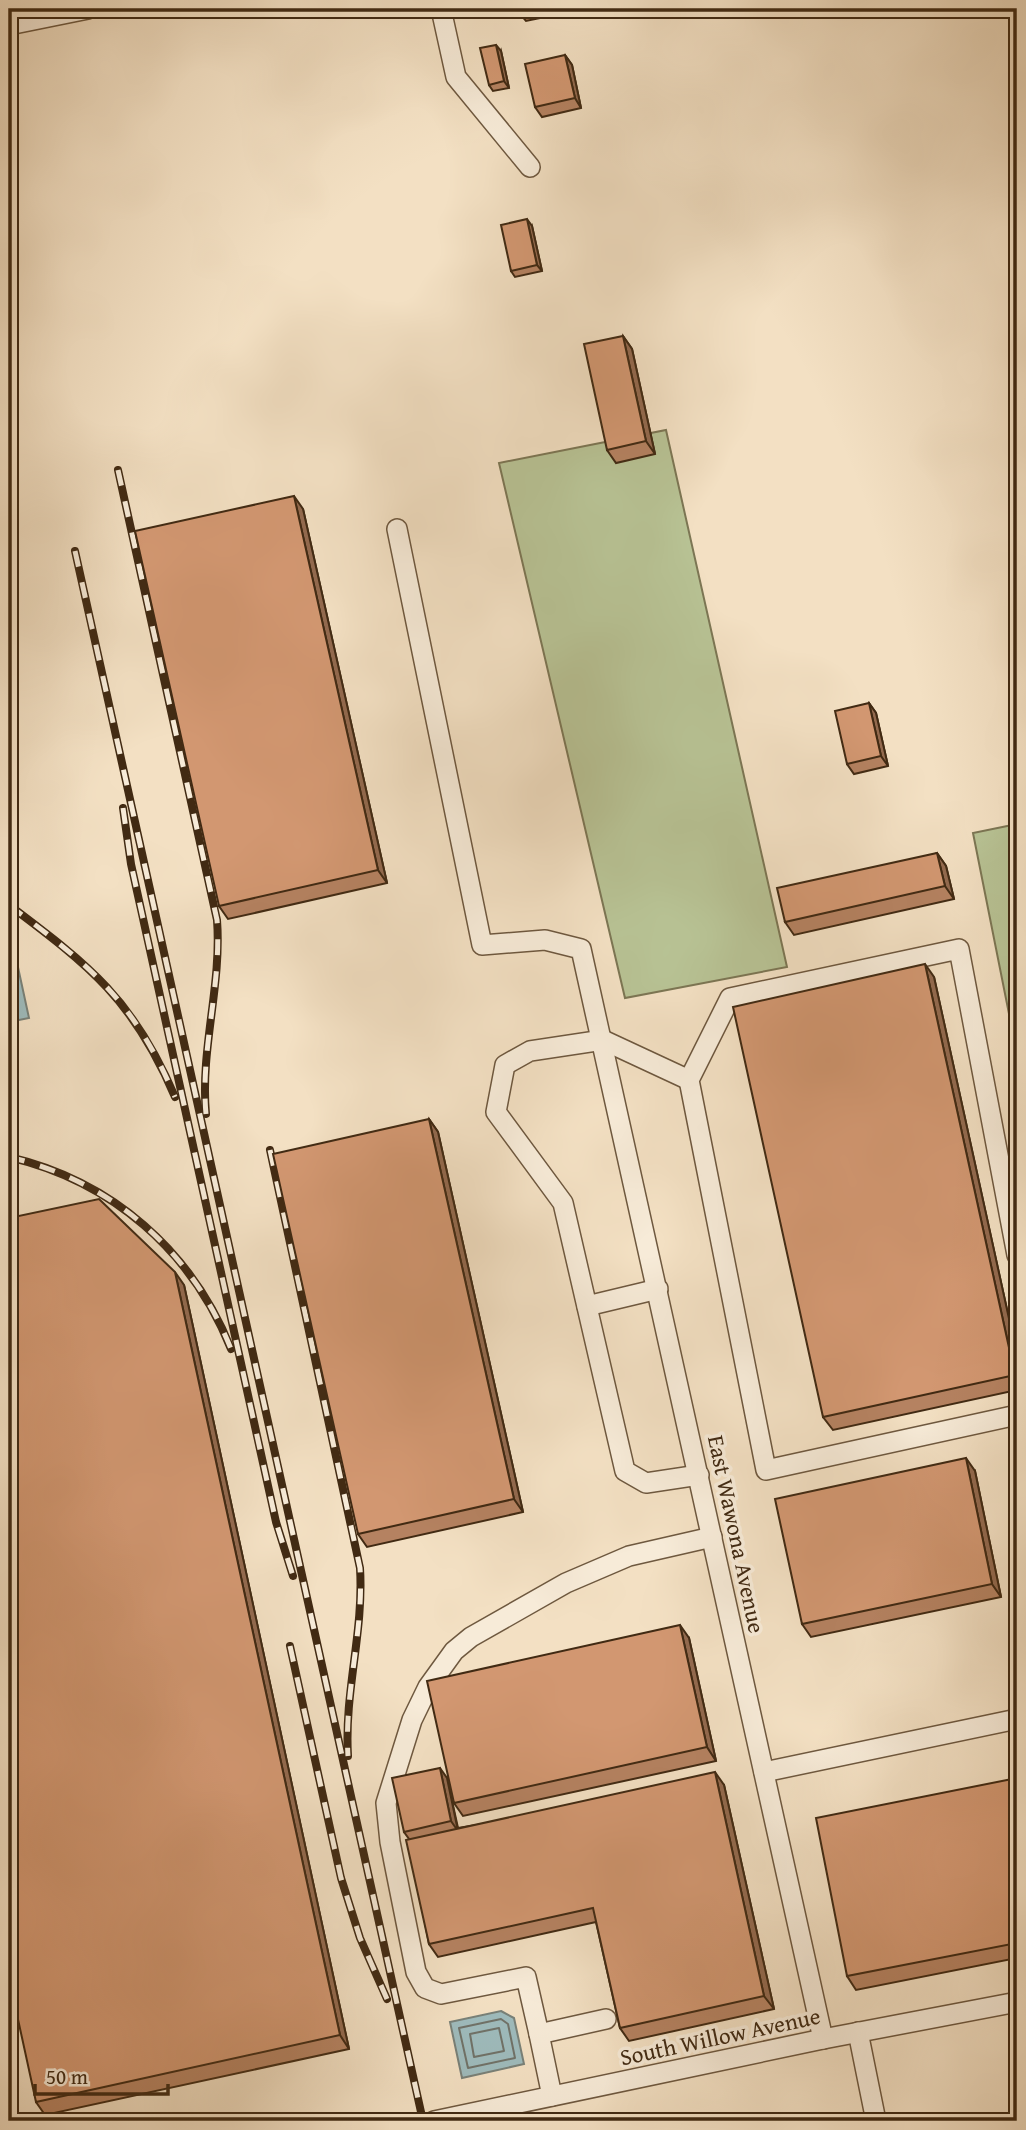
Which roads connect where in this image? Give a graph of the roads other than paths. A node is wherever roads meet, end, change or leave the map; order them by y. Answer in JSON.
{"nodes":[{"id":1,"x":88,"y":9,"type":"edge"},
{"id":2,"x":441,"y":9,"type":"edge"},
{"id":3,"x":9,"y":25,"type":"edge"},
{"id":4,"x":530,"y":167,"type":"dead end"},
{"id":5,"x":397,"y":529,"type":"dead end"},
{"id":6,"x":603,"y":1040,"type":"junction"},
{"id":7,"x":689,"y":1080,"type":"junction"},
{"id":8,"x":1017,"y":1255,"type":"edge"},
{"id":9,"x":658,"y":1289,"type":"junction"},
{"id":10,"x":587,"y":1306,"type":"junction"},
{"id":11,"x":1017,"y":1415,"type":"edge"},
{"id":12,"x":699,"y":1475,"type":"junction"},
{"id":13,"x":712,"y":1537,"type":"junction"},
{"id":14,"x":1017,"y":1719,"type":"edge"},
{"id":15,"x":764,"y":1772,"type":"junction"},
{"id":16,"x":1017,"y":2002,"type":"edge"},
{"id":17,"x":606,"y":2019,"type":"dead end"},
{"id":18,"x":858,"y":2032,"type":"junction"},
{"id":19,"x":538,"y":2034,"type":"junction"},
{"id":20,"x":823,"y":2039,"type":"junction"},
{"id":21,"x":552,"y":2096,"type":"junction"},
{"id":22,"x":434,"y":2121,"type":"edge"},
{"id":23,"x":876,"y":2121,"type":"edge"}],
"edges":[{"from":1,"to":3,"type":"street"},
{"from":2,"to":4,"type":"street"},
{"from":5,"to":6,"type":"street","name":"East Wawona Avenue"},
{"from":6,"to":7,"type":"street"},
{"from":6,"to":9,"type":"street","name":"East Wawona Avenue"},
{"from":6,"to":10,"type":"street"},
{"from":7,"to":8,"type":"street"},
{"from":7,"to":11,"type":"street"},
{"from":9,"to":10,"type":"street"},
{"from":9,"to":12,"type":"street","name":"East Wawona Avenue"},
{"from":10,"to":12,"type":"street"},
{"from":12,"to":13,"type":"street","name":"East Wawona Avenue"},
{"from":13,"to":15,"type":"street","name":"East Wawona Avenue"},
{"from":13,"to":19,"type":"street"},
{"from":14,"to":15,"type":"street"},
{"from":15,"to":20,"type":"street","name":"East Wawona Avenue"},
{"from":16,"to":18,"type":"street","name":"South Willow Avenue"},
{"from":17,"to":19,"type":"street"},
{"from":18,"to":20,"type":"street","name":"South Willow Avenue"},
{"from":18,"to":23,"type":"street"},
{"from":19,"to":21,"type":"street"},
{"from":20,"to":21,"type":"street","name":"South Willow Avenue"},
{"from":21,"to":22,"type":"street","name":"South Willow Avenue"}]}
